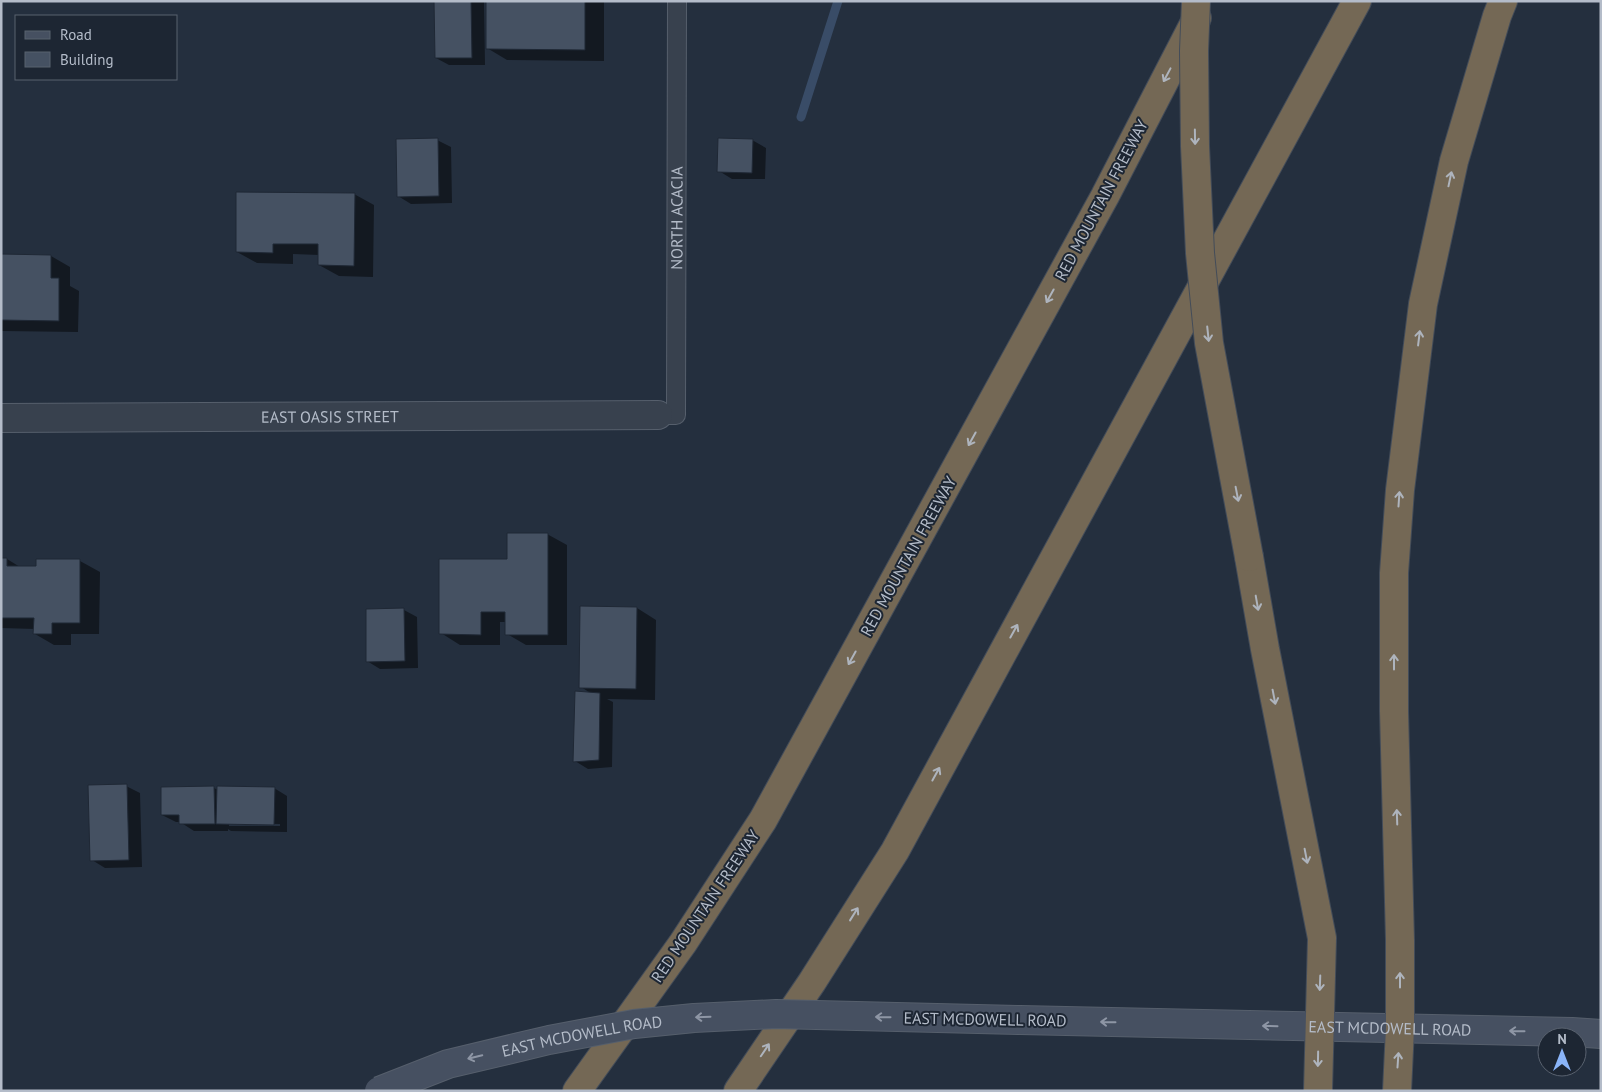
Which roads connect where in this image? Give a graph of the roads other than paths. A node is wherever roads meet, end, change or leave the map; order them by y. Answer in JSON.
{"nodes":[{"id":1,"x":677,"y":1,"type":"edge"},
{"id":2,"x":1196,"y":1,"type":"edge"},
{"id":3,"x":1206,"y":1,"type":"edge"},
{"id":4,"x":1356,"y":1,"type":"edge"},
{"id":5,"x":1504,"y":1,"type":"edge"},
{"id":6,"x":658,"y":415,"type":"joint"},
{"id":7,"x":1,"y":418,"type":"edge"},
{"id":8,"x":1319,"y":1027,"type":"junction"},
{"id":9,"x":1400,"y":1028,"type":"junction"},
{"id":10,"x":1601,"y":1034,"type":"edge"},
{"id":11,"x":379,"y":1091,"type":"edge"},
{"id":12,"x":577,"y":1091,"type":"edge"},
{"id":13,"x":738,"y":1091,"type":"edge"},
{"id":14,"x":1318,"y":1091,"type":"edge"},
{"id":15,"x":1397,"y":1091,"type":"edge"}],
"edges":[{"from":1,"to":6,"type":"lane","name":"NORTH ACACIA"},
{"from":2,"to":8,"type":"highway","one_way":true,"bridge":true},
{"from":3,"to":12,"type":"highway","name":"RED MOUNTAIN FREEWAY","one_way":true},
{"from":13,"to":4,"type":"highway","one_way":true},
{"from":9,"to":5,"type":"highway","one_way":true},
{"from":6,"to":7,"type":"street","name":"EAST OASIS STREET"},
{"from":8,"to":9,"type":"main road","name":"EAST MCDOWELL ROAD"},
{"from":8,"to":11,"type":"main road","name":"EAST MCDOWELL ROAD","one_way":true,"bridge":true},
{"from":8,"to":14,"type":"highway","one_way":true},
{"from":10,"to":9,"type":"main road","name":"EAST MCDOWELL ROAD","one_way":true},
{"from":15,"to":9,"type":"highway","one_way":true}]}
